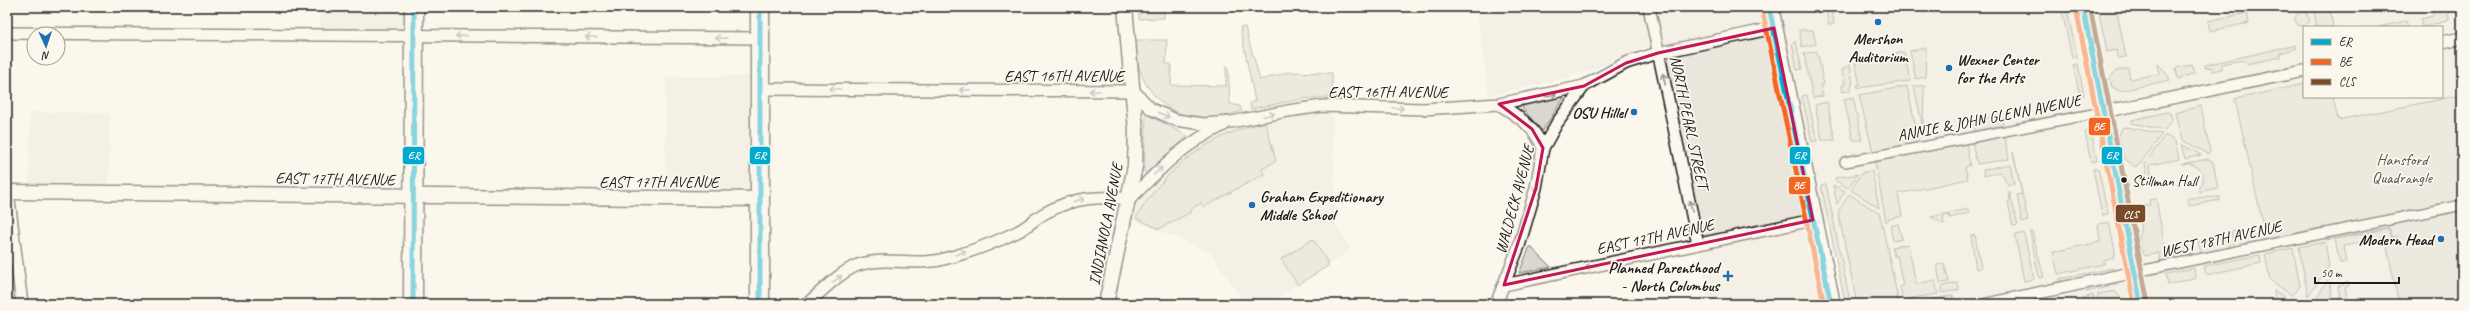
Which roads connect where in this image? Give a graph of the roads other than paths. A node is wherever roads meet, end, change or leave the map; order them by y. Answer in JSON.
{"nodes":[{"id":1,"x":414,"y":7,"type":"edge"},
{"id":2,"x":760,"y":7,"type":"edge"},
{"id":3,"x":1125,"y":7,"type":"edge"},
{"id":4,"x":1649,"y":7,"type":"edge"},
{"id":5,"x":1769,"y":7,"type":"edge"},
{"id":6,"x":2083,"y":7,"type":"edge"},
{"id":7,"x":1774,"y":28,"type":"junction"},
{"id":8,"x":7,"y":33,"type":"edge"},
{"id":9,"x":414,"y":36,"type":"junction"},
{"id":10,"x":760,"y":38,"type":"junction"},
{"id":11,"x":2462,"y":38,"type":"edge"},
{"id":12,"x":2443,"y":42,"type":"edge"},
{"id":13,"x":1658,"y":53,"type":"junction"},
{"id":14,"x":2303,"y":70,"type":"edge"},
{"id":15,"x":1584,"y":86,"type":"junction"},
{"id":16,"x":760,"y":88,"type":"junction"},
{"id":17,"x":1134,"y":92,"type":"junction"},
{"id":18,"x":1499,"y":104,"type":"junction"},
{"id":19,"x":2103,"y":112,"type":"junction"},
{"id":20,"x":1231,"y":122,"type":"junction"},
{"id":21,"x":1543,"y":148,"type":"junction"},
{"id":22,"x":1845,"y":162,"type":"dead end"},
{"id":23,"x":8,"y":192,"type":"edge"},
{"id":24,"x":413,"y":196,"type":"junction"},
{"id":25,"x":760,"y":198,"type":"junction"},
{"id":26,"x":1130,"y":199,"type":"junction"},
{"id":27,"x":2462,"y":205,"type":"edge"},
{"id":28,"x":1813,"y":220,"type":"junction"},
{"id":29,"x":1698,"y":244,"type":"junction"},
{"id":30,"x":2135,"y":272,"type":"junction"},
{"id":31,"x":1504,"y":285,"type":"junction"},
{"id":32,"x":1496,"y":303,"type":"edge"},
{"id":33,"x":22,"y":304,"type":"edge"},
{"id":34,"x":413,"y":304,"type":"edge"},
{"id":35,"x":760,"y":304,"type":"edge"},
{"id":36,"x":807,"y":304,"type":"edge"},
{"id":37,"x":1106,"y":304,"type":"edge"},
{"id":38,"x":1831,"y":304,"type":"edge"},
{"id":39,"x":1987,"y":304,"type":"edge"},
{"id":40,"x":2141,"y":304,"type":"edge"}],
"edges":[{"from":1,"to":9,"type":"main road"},
{"from":2,"to":10,"type":"main road"},
{"from":3,"to":17,"type":"street","name":"INDIANOLA AVENUE"},
{"from":4,"to":13,"type":"street","name":"NORTH PEARL STREET"},
{"from":5,"to":7,"type":"main road"},
{"from":6,"to":19,"type":"street"},
{"from":7,"to":13,"type":"street","name":"EAST 16TH AVENUE"},
{"from":7,"to":28,"type":"main road"},
{"from":8,"to":9,"type":"street"},
{"from":10,"to":9,"type":"street","one_way":true},
{"from":9,"to":24,"type":"main road"},
{"from":10,"to":16,"type":"main road"},
{"from":11,"to":12,"type":"street"},
{"from":13,"to":15,"type":"street","name":"EAST 16TH AVENUE"},
{"from":29,"to":13,"type":"street","name":"NORTH PEARL STREET","one_way":true},
{"from":14,"to":19,"type":"street","name":"ANNIE & JOHN GLENN AVENUE"},
{"from":18,"to":15,"type":"street","name":"EAST 16TH AVENUE","one_way":true},
{"from":15,"to":21,"type":"street","name":"WALDECK AVENUE"},
{"from":17,"to":16,"type":"street","name":"EAST 16TH AVENUE","one_way":true},
{"from":16,"to":25,"type":"main road"},
{"from":17,"to":20,"type":"street","name":"EAST 16TH AVENUE","one_way":true},
{"from":17,"to":26,"type":"street","name":"INDIANOLA AVENUE"},
{"from":20,"to":18,"type":"street","name":"EAST 16TH AVENUE","one_way":true},
{"from":18,"to":21,"type":"street"},
{"from":19,"to":22,"type":"street","name":"ANNIE & JOHN GLENN AVENUE"},
{"from":19,"to":30,"type":"street"},
{"from":26,"to":20,"type":"street","one_way":true},
{"from":21,"to":31,"type":"street","name":"WALDECK AVENUE","one_way":true},
{"from":23,"to":24,"type":"street","name":"EAST 17TH AVENUE"},
{"from":23,"to":33,"type":"street"},
{"from":24,"to":25,"type":"street","name":"EAST 17TH AVENUE"},
{"from":24,"to":34,"type":"main road"},
{"from":25,"to":35,"type":"main road"},
{"from":36,"to":26,"type":"street","one_way":true},
{"from":26,"to":37,"type":"street","name":"INDIANOLA AVENUE"},
{"from":27,"to":30,"type":"street","name":"WEST 18TH AVENUE"},
{"from":28,"to":29,"type":"street","name":"EAST 17TH AVENUE"},
{"from":28,"to":38,"type":"main road"},
{"from":29,"to":31,"type":"street","name":"EAST 17TH AVENUE","one_way":true},
{"from":30,"to":39,"type":"street","name":"WEST 18TH AVENUE"},
{"from":30,"to":40,"type":"street"},
{"from":31,"to":32,"type":"street","name":"WALDECK AVENUE"}]}
